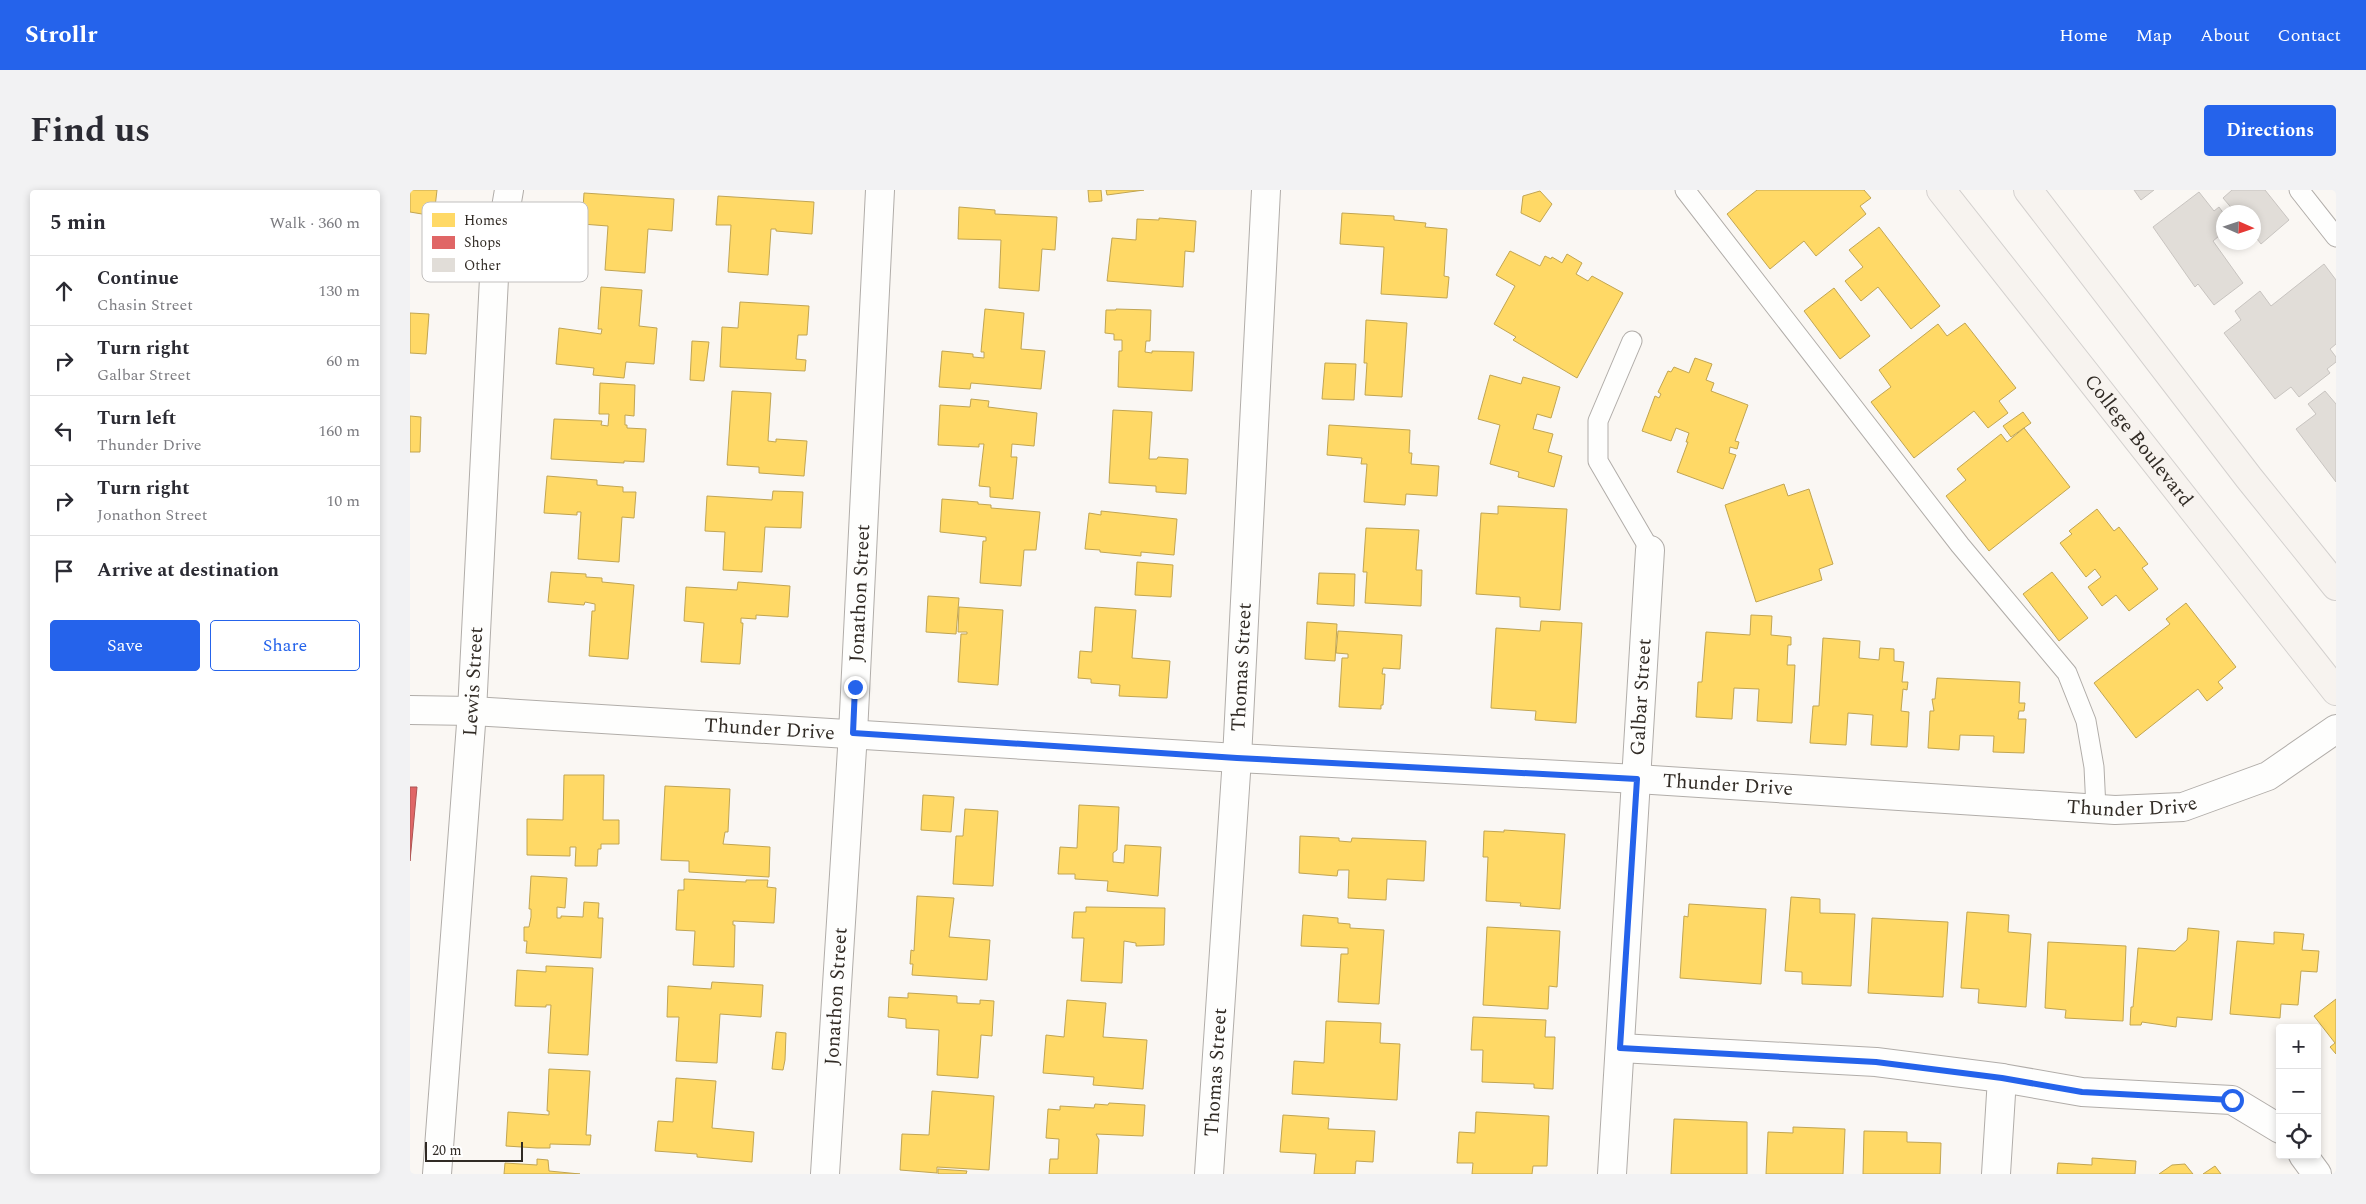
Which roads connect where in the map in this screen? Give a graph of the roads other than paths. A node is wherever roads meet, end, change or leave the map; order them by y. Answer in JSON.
{"nodes":[{"id":1,"x":880,"y":190,"type":"edge"},
{"id":2,"x":1266,"y":190,"type":"edge"},
{"id":3,"x":1685,"y":190,"type":"edge"},
{"id":4,"x":1941,"y":190,"type":"edge"},
{"id":5,"x":2028,"y":190,"type":"edge"},
{"id":6,"x":2299,"y":190,"type":"edge"},
{"id":7,"x":2336,"y":237,"type":"edge"},
{"id":8,"x":494,"y":282,"type":"edge"},
{"id":9,"x":1632,"y":341,"type":"dead end"},
{"id":10,"x":1650,"y":550,"type":"joint"},
{"id":11,"x":2336,"y":586,"type":"edge"},
{"id":12,"x":2336,"y":691,"type":"edge"},
{"id":13,"x":410,"y":710,"type":"edge"},
{"id":14,"x":472,"y":711,"type":"junction"},
{"id":15,"x":2336,"y":729,"type":"edge"},
{"id":16,"x":853,"y":733,"type":"junction"},
{"id":17,"x":1237,"y":758,"type":"junction"},
{"id":18,"x":1637,"y":779,"type":"junction"},
{"id":19,"x":2096,"y":809,"type":"junction"},
{"id":20,"x":1620,"y":1048,"type":"junction"},
{"id":21,"x":2002,"y":1078,"type":"junction"},
{"id":22,"x":2276,"y":1127,"type":"edge"},
{"id":23,"x":2306,"y":1159,"type":"edge"},
{"id":24,"x":437,"y":1174,"type":"edge"},
{"id":25,"x":825,"y":1174,"type":"edge"},
{"id":26,"x":1209,"y":1174,"type":"edge"},
{"id":27,"x":1612,"y":1174,"type":"edge"},
{"id":28,"x":1996,"y":1174,"type":"edge"},
{"id":29,"x":2317,"y":1174,"type":"edge"}],
"edges":[{"from":1,"to":16,"type":"street","name":"Jonathon Street"},
{"from":2,"to":17,"type":"street","name":"Thomas Street"},
{"from":3,"to":19,"type":"lane"},
{"from":4,"to":12,"type":"main road","name":"College Boulevard"},
{"from":5,"to":11,"type":"main road"},
{"from":6,"to":7,"type":"lane"},
{"from":8,"to":14,"type":"street","name":"Lewis Street"},
{"from":9,"to":10,"type":"lane"},
{"from":10,"to":18,"type":"street","name":"Galbar Street"},
{"from":13,"to":14,"type":"street","name":"Thunder Drive"},
{"from":14,"to":16,"type":"street","name":"Thunder Drive"},
{"from":14,"to":24,"type":"street","name":"Lewis Street"},
{"from":15,"to":19,"type":"street","name":"Thunder Drive"},
{"from":16,"to":17,"type":"street","name":"Thunder Drive"},
{"from":16,"to":25,"type":"street","name":"Jonathon Street"},
{"from":17,"to":18,"type":"street","name":"Thunder Drive"},
{"from":17,"to":26,"type":"street","name":"Thomas Street"},
{"from":18,"to":19,"type":"street","name":"Thunder Drive"},
{"from":18,"to":20,"type":"street","name":"Galbar Street"},
{"from":20,"to":21,"type":"street"},
{"from":20,"to":27,"type":"street","name":"Galbar Street"},
{"from":21,"to":22,"type":"street"},
{"from":21,"to":28,"type":"street"},
{"from":23,"to":29,"type":"street"}]}
